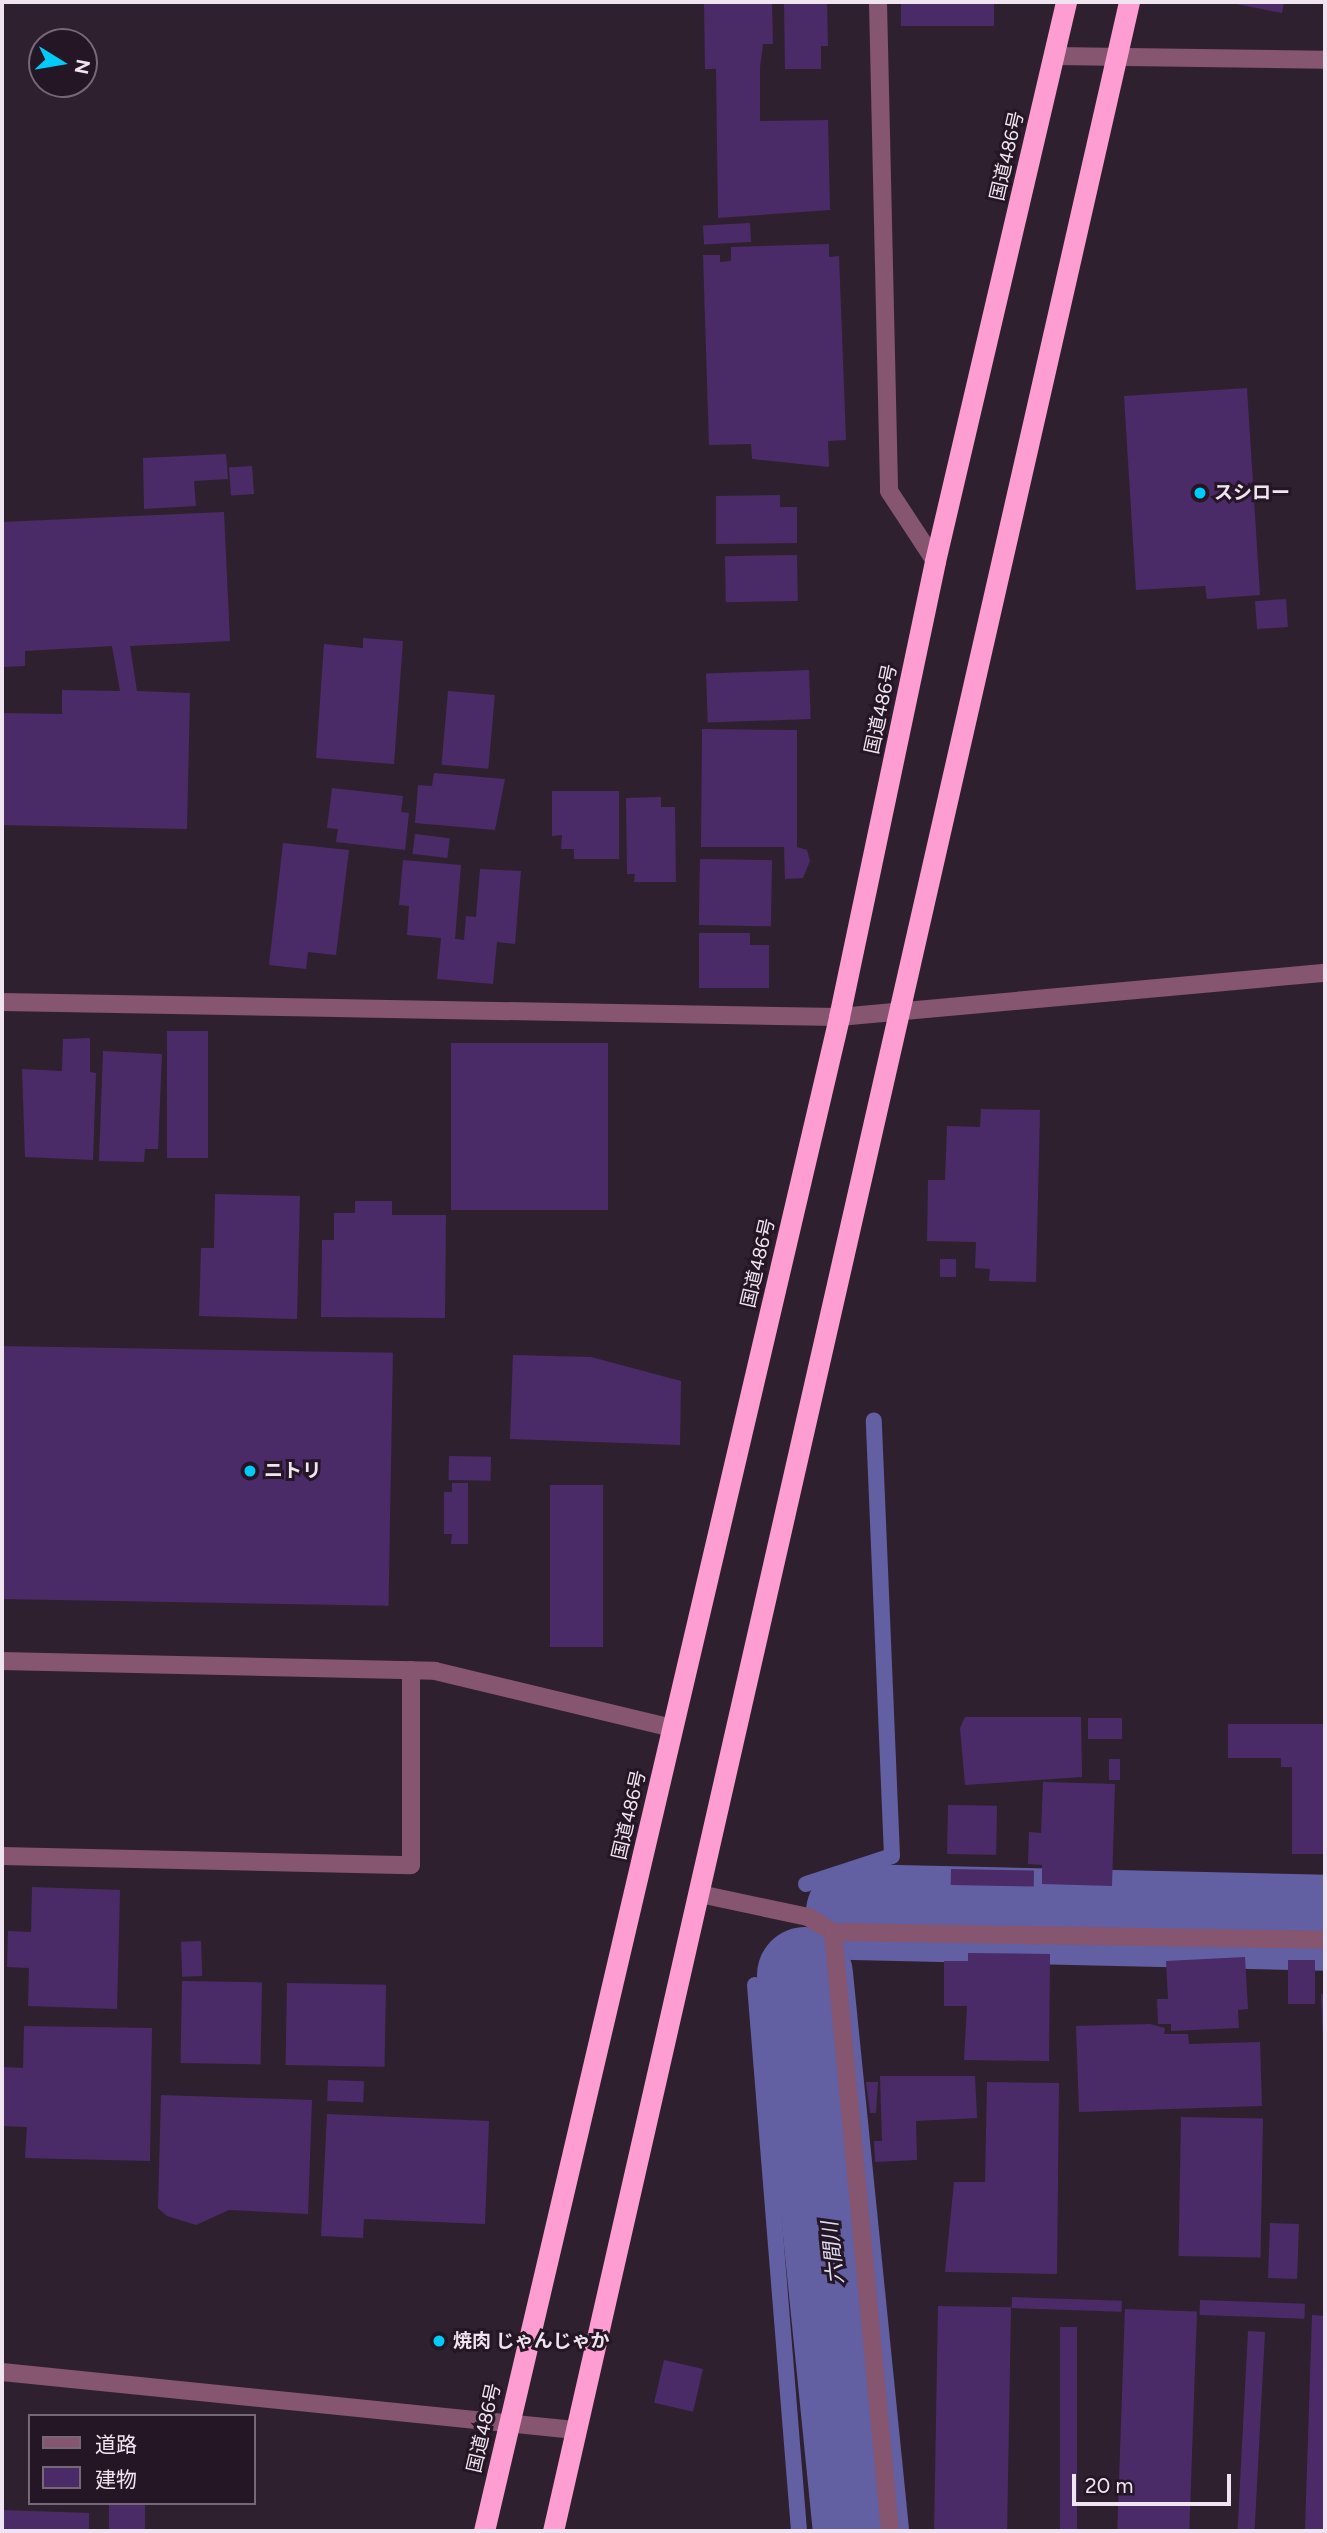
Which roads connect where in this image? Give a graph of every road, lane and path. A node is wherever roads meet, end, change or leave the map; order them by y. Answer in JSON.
{"nodes":[{"id":1,"x":878,"y":2,"type":"edge"},
{"id":2,"x":1066,"y":2,"type":"edge"},
{"id":3,"x":1129,"y":2,"type":"edge"},
{"id":4,"x":1054,"y":56,"type":"junction"},
{"id":5,"x":1116,"y":57,"type":"junction"},
{"id":6,"x":1325,"y":60,"type":"edge"},
{"id":7,"x":935,"y":561,"type":"junction"},
{"id":8,"x":1325,"y":973,"type":"edge"},
{"id":9,"x":2,"y":1002,"type":"edge"},
{"id":10,"x":903,"y":1012,"type":"junction"},
{"id":11,"x":839,"y":1017,"type":"junction"},
{"id":12,"x":2,"y":1661,"type":"edge"},
{"id":13,"x":411,"y":1670,"type":"junction"},
{"id":14,"x":672,"y":1728,"type":"junction"},
{"id":15,"x":2,"y":1856,"type":"edge"},
{"id":16,"x":700,"y":1894,"type":"junction"},
{"id":17,"x":834,"y":1932,"type":"junction"},
{"id":18,"x":1325,"y":1940,"type":"edge"},
{"id":19,"x":2,"y":2372,"type":"edge"},
{"id":20,"x":508,"y":2424,"type":"junction"},
{"id":21,"x":575,"y":2430,"type":"junction"},
{"id":22,"x":484,"y":2531,"type":"edge"},
{"id":23,"x":553,"y":2531,"type":"edge"},
{"id":24,"x":890,"y":2531,"type":"edge"}],
"edges":[{"from":1,"to":7,"type":"street"},
{"from":2,"to":4,"type":"highway","name":"国道486号"},
{"from":3,"to":5,"type":"highway"},
{"from":4,"to":5,"type":"street"},
{"from":4,"to":7,"type":"highway","name":"国道486号"},
{"from":5,"to":6,"type":"street"},
{"from":5,"to":10,"type":"highway"},
{"from":7,"to":11,"type":"highway","name":"国道486号"},
{"from":8,"to":10,"type":"street"},
{"from":9,"to":11,"type":"street"},
{"from":10,"to":11,"type":"street"},
{"from":10,"to":16,"type":"highway"},
{"from":11,"to":14,"type":"highway","name":"国道486号"},
{"from":12,"to":13,"type":"street"},
{"from":13,"to":14,"type":"street"},
{"from":13,"to":15,"type":"street"},
{"from":14,"to":20,"type":"highway","name":"国道486号"},
{"from":16,"to":17,"type":"street"},
{"from":16,"to":21,"type":"highway"},
{"from":17,"to":18,"type":"street"},
{"from":17,"to":24,"type":"street"},
{"from":19,"to":20,"type":"street"},
{"from":20,"to":21,"type":"street"},
{"from":20,"to":22,"type":"highway","name":"国道486号"},
{"from":21,"to":23,"type":"highway"}]}
